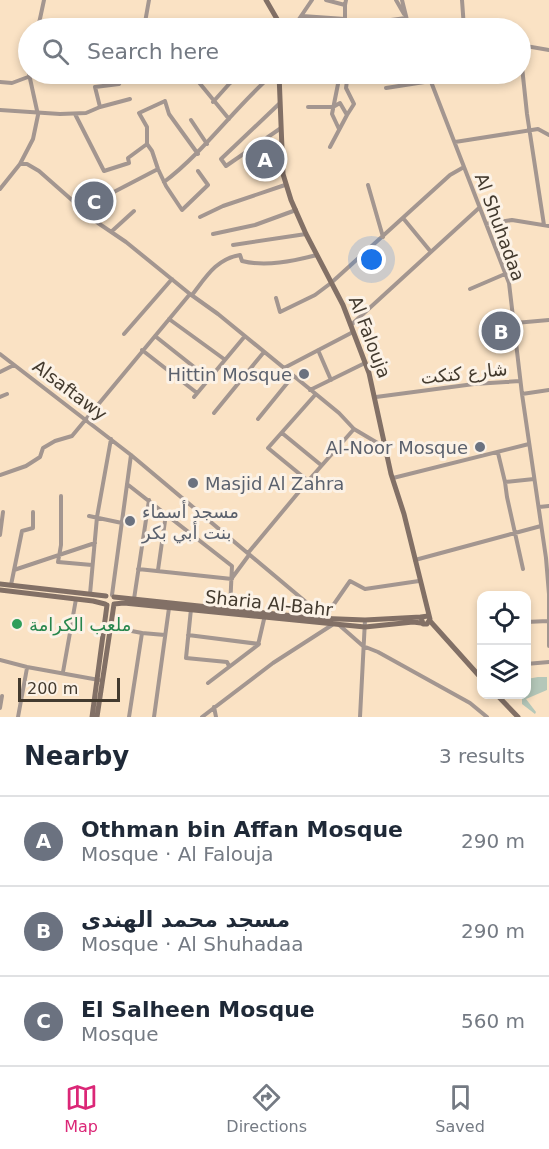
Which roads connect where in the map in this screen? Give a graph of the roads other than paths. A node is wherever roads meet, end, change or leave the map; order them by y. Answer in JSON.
{"nodes":[{"id":1,"x":44,"y":0,"type":"edge"},
{"id":2,"x":149,"y":0,"type":"edge"},
{"id":3,"x":266,"y":0,"type":"edge"},
{"id":4,"x":312,"y":0,"type":"edge"},
{"id":5,"x":326,"y":0,"type":"edge"},
{"id":6,"x":396,"y":0,"type":"edge"},
{"id":7,"x":402,"y":0,"type":"edge"},
{"id":8,"x":462,"y":0,"type":"edge"},
{"id":9,"x":346,"y":3,"type":"edge"},
{"id":10,"x":302,"y":16,"type":"joint"},
{"id":11,"x":40,"y":18,"type":"edge"},
{"id":12,"x":146,"y":18,"type":"edge"},
{"id":13,"x":276,"y":18,"type":"edge"},
{"id":14,"x":331,"y":18,"type":"edge"},
{"id":15,"x":345,"y":18,"type":"edge"},
{"id":16,"x":406,"y":18,"type":"joint"},
{"id":17,"x":463,"y":18,"type":"edge"},
{"id":18,"x":531,"y":48,"type":"edge"},
{"id":19,"x":549,"y":50,"type":"edge"},
{"id":20,"x":18,"y":80,"type":"edge"},
{"id":21,"x":0,"y":82,"type":"edge"},
{"id":22,"x":31,"y":84,"type":"edge"},
{"id":23,"x":118,"y":84,"type":"edge"},
{"id":24,"x":200,"y":84,"type":"edge"},
{"id":25,"x":228,"y":84,"type":"edge"},
{"id":26,"x":261,"y":84,"type":"edge"},
{"id":27,"x":279,"y":84,"type":"edge"},
{"id":28,"x":338,"y":84,"type":"edge"},
{"id":29,"x":346,"y":84,"type":"edge"},
{"id":30,"x":412,"y":84,"type":"edge"},
{"id":31,"x":432,"y":84,"type":"edge"},
{"id":32,"x":524,"y":84,"type":"edge"},
{"id":33,"x":386,"y":88,"type":"dead end"},
{"id":34,"x":130,"y":99,"type":"dead end"},
{"id":35,"x":213,"y":102,"type":"junction"},
{"id":36,"x":280,"y":103,"type":"junction"},
{"id":37,"x":100,"y":107,"type":"junction"},
{"id":38,"x":308,"y":107,"type":"dead end"},
{"id":39,"x":333,"y":107,"type":"junction"},
{"id":40,"x":0,"y":110,"type":"edge"},
{"id":41,"x":37,"y":112,"type":"junction"},
{"id":42,"x":75,"y":114,"type":"junction"},
{"id":43,"x":347,"y":116,"type":"junction"},
{"id":44,"x":228,"y":119,"type":"junction"},
{"id":45,"x":191,"y":120,"type":"dead end"},
{"id":46,"x":281,"y":128,"type":"junction"},
{"id":47,"x":339,"y":129,"type":"junction"},
{"id":48,"x":530,"y":130,"type":"junction"},
{"id":49,"x":549,"y":135,"type":"edge"},
{"id":50,"x":455,"y":142,"type":"junction"},
{"id":51,"x":147,"y":144,"type":"junction"},
{"id":52,"x":207,"y":144,"type":"junction"},
{"id":53,"x":330,"y":147,"type":"dead end"},
{"id":54,"x":198,"y":154,"type":"junction"},
{"id":55,"x":21,"y":164,"type":"junction"},
{"id":56,"x":464,"y":167,"type":"junction"},
{"id":57,"x":158,"y":169,"type":"junction"},
{"id":58,"x":198,"y":171,"type":"dead end"},
{"id":59,"x":164,"y":182,"type":"junction"},
{"id":60,"x":285,"y":185,"type":"junction"},
{"id":61,"x":368,"y":185,"type":"dead end"},
{"id":62,"x":0,"y":189,"type":"edge"},
{"id":63,"x":479,"y":208,"type":"junction"},
{"id":64,"x":296,"y":210,"type":"junction"},
{"id":65,"x":134,"y":211,"type":"dead end"},
{"id":66,"x":92,"y":217,"type":"junction"},
{"id":67,"x":200,"y":217,"type":"dead end"},
{"id":68,"x":404,"y":218,"type":"junction"},
{"id":69,"x":486,"y":224,"type":"junction"},
{"id":70,"x":547,"y":225,"type":"edge"},
{"id":71,"x":111,"y":232,"type":"junction"},
{"id":72,"x":213,"y":234,"type":"dead end"},
{"id":73,"x":306,"y":234,"type":"junction"},
{"id":74,"x":383,"y":237,"type":"junction"},
{"id":75,"x":233,"y":245,"type":"dead end"},
{"id":76,"x":431,"y":252,"type":"junction"},
{"id":77,"x":317,"y":255,"type":"junction"},
{"id":78,"x":505,"y":274,"type":"junction"},
{"id":79,"x":172,"y":279,"type":"junction"},
{"id":80,"x":331,"y":283,"type":"junction"},
{"id":81,"x":470,"y":289,"type":"dead end"},
{"id":82,"x":191,"y":295,"type":"junction"},
{"id":83,"x":276,"y":298,"type":"dead end"},
{"id":84,"x":170,"y":319,"type":"junction"},
{"id":85,"x":549,"y":320,"type":"edge"},
{"id":86,"x":515,"y":323,"type":"junction"},
{"id":87,"x":352,"y":328,"type":"junction"},
{"id":88,"x":124,"y":334,"type":"dead end"},
{"id":89,"x":155,"y":336,"type":"junction"},
{"id":90,"x":245,"y":336,"type":"junction"},
{"id":91,"x":142,"y":350,"type":"junction"},
{"id":92,"x":318,"y":350,"type":"junction"},
{"id":93,"x":264,"y":352,"type":"junction"},
{"id":94,"x":0,"y":354,"type":"edge"},
{"id":95,"x":224,"y":359,"type":"junction"},
{"id":96,"x":365,"y":363,"type":"junction"},
{"id":97,"x":14,"y":365,"type":"junction"},
{"id":98,"x":284,"y":368,"type":"junction"},
{"id":99,"x":0,"y":372,"type":"edge"},
{"id":100,"x":294,"y":376,"type":"junction"},
{"id":101,"x":208,"y":378,"type":"junction"},
{"id":102,"x":331,"y":380,"type":"junction"},
{"id":103,"x":520,"y":381,"type":"junction"},
{"id":104,"x":310,"y":390,"type":"junction"},
{"id":105,"x":549,"y":390,"type":"edge"},
{"id":106,"x":7,"y":394,"type":"dead end"},
{"id":107,"x":522,"y":394,"type":"junction"},
{"id":108,"x":315,"y":395,"type":"junction"},
{"id":109,"x":0,"y":397,"type":"edge"},
{"id":110,"x":376,"y":397,"type":"junction"},
{"id":111,"x":214,"y":413,"type":"dead end"},
{"id":112,"x":85,"y":418,"type":"junction"},
{"id":113,"x":258,"y":419,"type":"dead end"},
{"id":114,"x":354,"y":429,"type":"junction"},
{"id":115,"x":282,"y":433,"type":"junction"},
{"id":116,"x":111,"y":439,"type":"junction"},
{"id":117,"x":529,"y":444,"type":"junction"},
{"id":118,"x":386,"y":448,"type":"junction"},
{"id":119,"x":498,"y":453,"type":"junction"},
{"id":120,"x":131,"y":455,"type":"junction"},
{"id":121,"x":321,"y":465,"type":"dead end"},
{"id":122,"x":0,"y":475,"type":"edge"},
{"id":123,"x":393,"y":478,"type":"junction"},
{"id":124,"x":534,"y":479,"type":"junction"},
{"id":125,"x":308,"y":481,"type":"junction"},
{"id":126,"x":506,"y":482,"type":"junction"},
{"id":127,"x":127,"y":484,"type":"junction"},
{"id":128,"x":61,"y":496,"type":"dead end"},
{"id":129,"x":149,"y":500,"type":"junction"},
{"id":130,"x":549,"y":506,"type":"edge"},
{"id":131,"x":539,"y":507,"type":"junction"},
{"id":132,"x":3,"y":512,"type":"dead end"},
{"id":133,"x":33,"y":512,"type":"dead end"},
{"id":134,"x":166,"y":514,"type":"junction"},
{"id":135,"x":88,"y":516,"type":"dead end"},
{"id":136,"x":97,"y":517,"type":"junction"},
{"id":137,"x":122,"y":523,"type":"junction"},
{"id":138,"x":541,"y":526,"type":"junction"},
{"id":139,"x":515,"y":533,"type":"junction"},
{"id":140,"x":0,"y":536,"type":"edge"},
{"id":141,"x":94,"y":543,"type":"junction"},
{"id":142,"x":248,"y":554,"type":"junction"},
{"id":143,"x":59,"y":555,"type":"junction"},
{"id":144,"x":415,"y":561,"type":"junction"},
{"id":145,"x":92,"y":565,"type":"junction"},
{"id":146,"x":138,"y":569,"type":"junction"},
{"id":147,"x":523,"y":569,"type":"dead end"},
{"id":148,"x":14,"y":570,"type":"junction"},
{"id":149,"x":158,"y":570,"type":"junction"},
{"id":150,"x":232,"y":579,"type":"junction"},
{"id":151,"x":419,"y":581,"type":"junction"},
{"id":152,"x":0,"y":584,"type":"edge"},
{"id":153,"x":10,"y":585,"type":"junction"},
{"id":154,"x":0,"y":590,"type":"edge"},
{"id":155,"x":90,"y":594,"type":"junction"},
{"id":156,"x":110,"y":596,"type":"junction"},
{"id":157,"x":76,"y":599,"type":"junction"},
{"id":158,"x":134,"y":599,"type":"junction"},
{"id":159,"x":110,"y":604,"type":"junction"},
{"id":160,"x":169,"y":605,"type":"junction"},
{"id":161,"x":191,"y":607,"type":"junction"},
{"id":162,"x":230,"y":608,"type":"junction"},
{"id":163,"x":265,"y":615,"type":"junction"},
{"id":164,"x":325,"y":617,"type":"junction"},
{"id":165,"x":425,"y":619,"type":"junction"},
{"id":166,"x":548,"y":621,"type":"edge"},
{"id":167,"x":531,"y":622,"type":"edge"},
{"id":168,"x":335,"y":623,"type":"junction"},
{"id":169,"x":365,"y":624,"type":"junction"},
{"id":170,"x":110,"y":627,"type":"junction"},
{"id":171,"x":142,"y":633,"type":"junction"},
{"id":172,"x":165,"y":635,"type":"junction"},
{"id":173,"x":188,"y":635,"type":"junction"},
{"id":174,"x":259,"y":644,"type":"junction"},
{"id":175,"x":363,"y":646,"type":"junction"},
{"id":176,"x":549,"y":646,"type":"edge"},
{"id":177,"x":0,"y":660,"type":"edge"},
{"id":178,"x":549,"y":662,"type":"edge"},
{"id":179,"x":531,"y":664,"type":"edge"},
{"id":180,"x":230,"y":666,"type":"junction"},
{"id":181,"x":27,"y":668,"type":"junction"},
{"id":182,"x":477,"y":668,"type":"edge"},
{"id":183,"x":472,"y":669,"type":"junction"},
{"id":184,"x":63,"y":672,"type":"junction"},
{"id":185,"x":477,"y":674,"type":"edge"},
{"id":186,"x":100,"y":680,"type":"junction"},
{"id":187,"x":208,"y":683,"type":"dead end"},
{"id":188,"x":2,"y":696,"type":"dead end"},
{"id":189,"x":501,"y":699,"type":"edge"},
{"id":190,"x":214,"y":707,"type":"junction"},
{"id":191,"x":0,"y":708,"type":"edge"},
{"id":192,"x":18,"y":717,"type":"edge"},
{"id":193,"x":92,"y":717,"type":"edge"},
{"id":194,"x":97,"y":717,"type":"edge"},
{"id":195,"x":129,"y":717,"type":"edge"},
{"id":196,"x":154,"y":717,"type":"edge"},
{"id":197,"x":202,"y":717,"type":"edge"},
{"id":198,"x":216,"y":717,"type":"edge"},
{"id":199,"x":360,"y":717,"type":"edge"},
{"id":200,"x":487,"y":717,"type":"edge"},
{"id":201,"x":517,"y":717,"type":"edge"}],
"edges":[{"from":1,"to":11,"type":"street"},
{"from":2,"to":12,"type":"street"},
{"from":3,"to":13,"type":"main road"},
{"from":4,"to":10,"type":"street"},
{"from":5,"to":9,"type":"street"},
{"from":6,"to":16,"type":"street"},
{"from":7,"to":16,"type":"street"},
{"from":8,"to":17,"type":"street"},
{"from":9,"to":15,"type":"street"},
{"from":10,"to":14,"type":"street"},
{"from":18,"to":19,"type":"street"},
{"from":20,"to":21,"type":"street"},
{"from":22,"to":41,"type":"street"},
{"from":23,"to":37,"type":"street"},
{"from":24,"to":35,"type":"street"},
{"from":25,"to":35,"type":"street"},
{"from":26,"to":44,"type":"street"},
{"from":27,"to":36,"type":"main road","name":"Al Falouja"},
{"from":28,"to":39,"type":"street"},
{"from":29,"to":43,"type":"street"},
{"from":30,"to":33,"type":"street"},
{"from":31,"to":50,"type":"street","name":"Al Shuhadaa"},
{"from":32,"to":48,"type":"street"},
{"from":34,"to":37,"type":"street"},
{"from":35,"to":44,"type":"street"},
{"from":36,"to":46,"type":"main road","name":"Al Falouja"},
{"from":36,"to":46,"type":"street"},
{"from":37,"to":42,"type":"street"},
{"from":38,"to":39,"type":"street"},
{"from":39,"to":43,"type":"street"},
{"from":39,"to":47,"type":"street"},
{"from":40,"to":41,"type":"street"},
{"from":41,"to":42,"type":"street"},
{"from":41,"to":55,"type":"street"},
{"from":42,"to":51,"type":"street"},
{"from":43,"to":47,"type":"street"},
{"from":44,"to":52,"type":"street"},
{"from":45,"to":52,"type":"street"},
{"from":46,"to":60,"type":"main road","name":"Al Falouja"},
{"from":47,"to":53,"type":"street"},
{"from":48,"to":49,"type":"street"},
{"from":48,"to":50,"type":"street"},
{"from":48,"to":70,"type":"street"},
{"from":50,"to":56,"type":"street","name":"Al Shuhadaa"},
{"from":51,"to":54,"type":"street"},
{"from":51,"to":57,"type":"street"},
{"from":52,"to":54,"type":"street"},
{"from":54,"to":59,"type":"street"},
{"from":55,"to":62,"type":"street"},
{"from":55,"to":66,"type":"street"},
{"from":56,"to":63,"type":"street","name":"Al Shuhadaa"},
{"from":56,"to":68,"type":"street"},
{"from":57,"to":59,"type":"street"},
{"from":57,"to":66,"type":"street"},
{"from":58,"to":59,"type":"street"},
{"from":60,"to":64,"type":"main road","name":"Al Falouja"},
{"from":60,"to":67,"type":"street"},
{"from":61,"to":74,"type":"street"},
{"from":63,"to":69,"type":"street","name":"Al Shuhadaa"},
{"from":63,"to":76,"type":"street"},
{"from":64,"to":72,"type":"street"},
{"from":64,"to":73,"type":"main road","name":"Al Falouja"},
{"from":65,"to":71,"type":"street"},
{"from":66,"to":71,"type":"street"},
{"from":68,"to":74,"type":"street"},
{"from":68,"to":76,"type":"street"},
{"from":69,"to":70,"type":"street"},
{"from":69,"to":78,"type":"street","name":"Al Shuhadaa"},
{"from":71,"to":79,"type":"street"},
{"from":73,"to":75,"type":"street"},
{"from":73,"to":77,"type":"main road","name":"Al Falouja"},
{"from":74,"to":80,"type":"street"},
{"from":76,"to":87,"type":"street"},
{"from":77,"to":80,"type":"main road","name":"Al Falouja"},
{"from":77,"to":82,"type":"street"},
{"from":78,"to":81,"type":"street"},
{"from":78,"to":86,"type":"street","name":"Al Shuhadaa"},
{"from":79,"to":82,"type":"street"},
{"from":79,"to":88,"type":"street"},
{"from":80,"to":83,"type":"street"},
{"from":80,"to":87,"type":"main road","name":"Al Falouja"},
{"from":82,"to":84,"type":"street"},
{"from":82,"to":90,"type":"street"},
{"from":84,"to":89,"type":"street"},
{"from":84,"to":95,"type":"street"},
{"from":85,"to":86,"type":"street"},
{"from":86,"to":103,"type":"street","name":"Al Shuhadaa"},
{"from":87,"to":92,"type":"street"},
{"from":87,"to":96,"type":"main road","name":"Al Falouja"},
{"from":89,"to":91,"type":"street"},
{"from":89,"to":101,"type":"street"},
{"from":90,"to":93,"type":"street"},
{"from":90,"to":95,"type":"street"},
{"from":91,"to":101,"type":"street"},
{"from":91,"to":112,"type":"street"},
{"from":92,"to":98,"type":"street"},
{"from":92,"to":102,"type":"street"},
{"from":93,"to":98,"type":"street"},
{"from":93,"to":111,"type":"street"},
{"from":94,"to":97,"type":"street","name":"Alsaftawy"},
{"from":95,"to":101,"type":"street"},
{"from":96,"to":102,"type":"street"},
{"from":96,"to":110,"type":"main road","name":"Al Falouja"},
{"from":97,"to":99,"type":"street"},
{"from":97,"to":112,"type":"street","name":"Alsaftawy"},
{"from":98,"to":100,"type":"street"},
{"from":100,"to":104,"type":"street"},
{"from":100,"to":113,"type":"street"},
{"from":102,"to":104,"type":"street"},
{"from":103,"to":107,"type":"street","name":"Al Shuhadaa"},
{"from":103,"to":110,"type":"street","name":"شارع كتكت"},
{"from":104,"to":108,"type":"street"},
{"from":105,"to":107,"type":"street"},
{"from":106,"to":109,"type":"street"},
{"from":107,"to":117,"type":"street","name":"Al Shuhadaa"},
{"from":108,"to":114,"type":"street"},
{"from":108,"to":115,"type":"street"},
{"from":110,"to":118,"type":"main road","name":"Al Falouja"},
{"from":112,"to":116,"type":"street","name":"Alsaftawy"},
{"from":112,"to":122,"type":"street"},
{"from":114,"to":118,"type":"street"},
{"from":114,"to":125,"type":"street"},
{"from":115,"to":121,"type":"street"},
{"from":115,"to":125,"type":"street"},
{"from":116,"to":120,"type":"street","name":"Alsaftawy"},
{"from":116,"to":136,"type":"street"},
{"from":117,"to":119,"type":"street"},
{"from":117,"to":124,"type":"street","name":"Al Shuhadaa"},
{"from":118,"to":123,"type":"main road","name":"Al Falouja"},
{"from":119,"to":123,"type":"street"},
{"from":119,"to":126,"type":"street"},
{"from":120,"to":127,"type":"street"},
{"from":120,"to":142,"type":"street","name":"Alsaftawy"},
{"from":123,"to":144,"type":"main road","name":"Al Falouja"},
{"from":124,"to":126,"type":"street"},
{"from":124,"to":131,"type":"street","name":"Al Shuhadaa"},
{"from":125,"to":142,"type":"street"},
{"from":126,"to":139,"type":"street"},
{"from":127,"to":129,"type":"street"},
{"from":127,"to":137,"type":"street"},
{"from":128,"to":143,"type":"street"},
{"from":129,"to":134,"type":"street"},
{"from":129,"to":146,"type":"street"},
{"from":130,"to":131,"type":"street"},
{"from":131,"to":138,"type":"street","name":"Al Shuhadaa"},
{"from":132,"to":140,"type":"street"},
{"from":133,"to":148,"type":"street"},
{"from":134,"to":149,"type":"street"},
{"from":134,"to":150,"type":"street"},
{"from":135,"to":136,"type":"street"},
{"from":136,"to":137,"type":"street"},
{"from":136,"to":141,"type":"street"},
{"from":137,"to":156,"type":"street"},
{"from":138,"to":139,"type":"street"},
{"from":138,"to":166,"type":"street","name":"Al Shuhadaa"},
{"from":139,"to":144,"type":"street"},
{"from":139,"to":147,"type":"street"},
{"from":141,"to":143,"type":"street"},
{"from":141,"to":145,"type":"street"},
{"from":142,"to":150,"type":"street"},
{"from":142,"to":164,"type":"street","name":"Alsaftawy"},
{"from":143,"to":145,"type":"street"},
{"from":143,"to":148,"type":"street"},
{"from":144,"to":151,"type":"main road","name":"Al Falouja"},
{"from":145,"to":155,"type":"street"},
{"from":146,"to":149,"type":"street"},
{"from":146,"to":158,"type":"street"},
{"from":148,"to":153,"type":"street"},
{"from":149,"to":150,"type":"street"},
{"from":150,"to":162,"type":"street"},
{"from":151,"to":164,"type":"street"},
{"from":151,"to":165,"type":"main road","name":"Al Falouja"},
{"from":152,"to":153,"type":"main road","name":"Sharia Al-Bahr"},
{"from":153,"to":155,"type":"main road","name":"Sharia Al-Bahr"},
{"from":154,"to":157,"type":"main road","name":"Sharia Al-Bahr"},
{"from":155,"to":156,"type":"main road","name":"Sharia Al-Bahr"},
{"from":156,"to":158,"type":"main road","name":"Sharia Al-Bahr"},
{"from":156,"to":159,"type":"main road"},
{"from":156,"to":159,"type":"main road"},
{"from":157,"to":159,"type":"main road","name":"Sharia Al-Bahr"},
{"from":157,"to":184,"type":"street"},
{"from":158,"to":160,"type":"main road","name":"Sharia Al-Bahr"},
{"from":159,"to":160,"type":"main road","name":"Sharia Al-Bahr"},
{"from":159,"to":170,"type":"main road"},
{"from":159,"to":186,"type":"main road"},
{"from":160,"to":161,"type":"main road","name":"Sharia Al-Bahr"},
{"from":160,"to":172,"type":"street"},
{"from":161,"to":162,"type":"main road","name":"Sharia Al-Bahr"},
{"from":161,"to":163,"type":"main road","name":"Sharia Al-Bahr"},
{"from":161,"to":173,"type":"street"},
{"from":162,"to":163,"type":"main road","name":"Sharia Al-Bahr"},
{"from":163,"to":164,"type":"main road","name":"Sharia Al-Bahr"},
{"from":163,"to":168,"type":"main road","name":"Sharia Al-Bahr"},
{"from":163,"to":174,"type":"street"},
{"from":164,"to":168,"type":"main road","name":"Sharia Al-Bahr"},
{"from":165,"to":169,"type":"main road","name":"Sharia Al-Bahr"},
{"from":165,"to":183,"type":"main road","name":"Al Falouja"},
{"from":166,"to":167,"type":"street"},
{"from":166,"to":176,"type":"street","name":"Al Shuhadaa"},
{"from":168,"to":169,"type":"main road","name":"Sharia Al-Bahr"},
{"from":168,"to":175,"type":"street"},
{"from":168,"to":190,"type":"street"},
{"from":169,"to":175,"type":"street"},
{"from":170,"to":171,"type":"street"},
{"from":170,"to":186,"type":"main road"},
{"from":171,"to":172,"type":"street"},
{"from":171,"to":195,"type":"street"},
{"from":172,"to":196,"type":"street"},
{"from":173,"to":174,"type":"street"},
{"from":173,"to":180,"type":"street"},
{"from":174,"to":180,"type":"street"},
{"from":175,"to":199,"type":"street"},
{"from":175,"to":200,"type":"street"},
{"from":177,"to":181,"type":"street"},
{"from":178,"to":179,"type":"street"},
{"from":180,"to":187,"type":"street"},
{"from":181,"to":184,"type":"street"},
{"from":181,"to":192,"type":"street"},
{"from":182,"to":183,"type":"street"},
{"from":183,"to":185,"type":"main road","name":"Al Falouja"},
{"from":184,"to":186,"type":"street"},
{"from":186,"to":193,"type":"main road"},
{"from":186,"to":194,"type":"main road"},
{"from":188,"to":191,"type":"street"},
{"from":189,"to":201,"type":"main road"},
{"from":190,"to":197,"type":"street"},
{"from":190,"to":198,"type":"street"}]}
